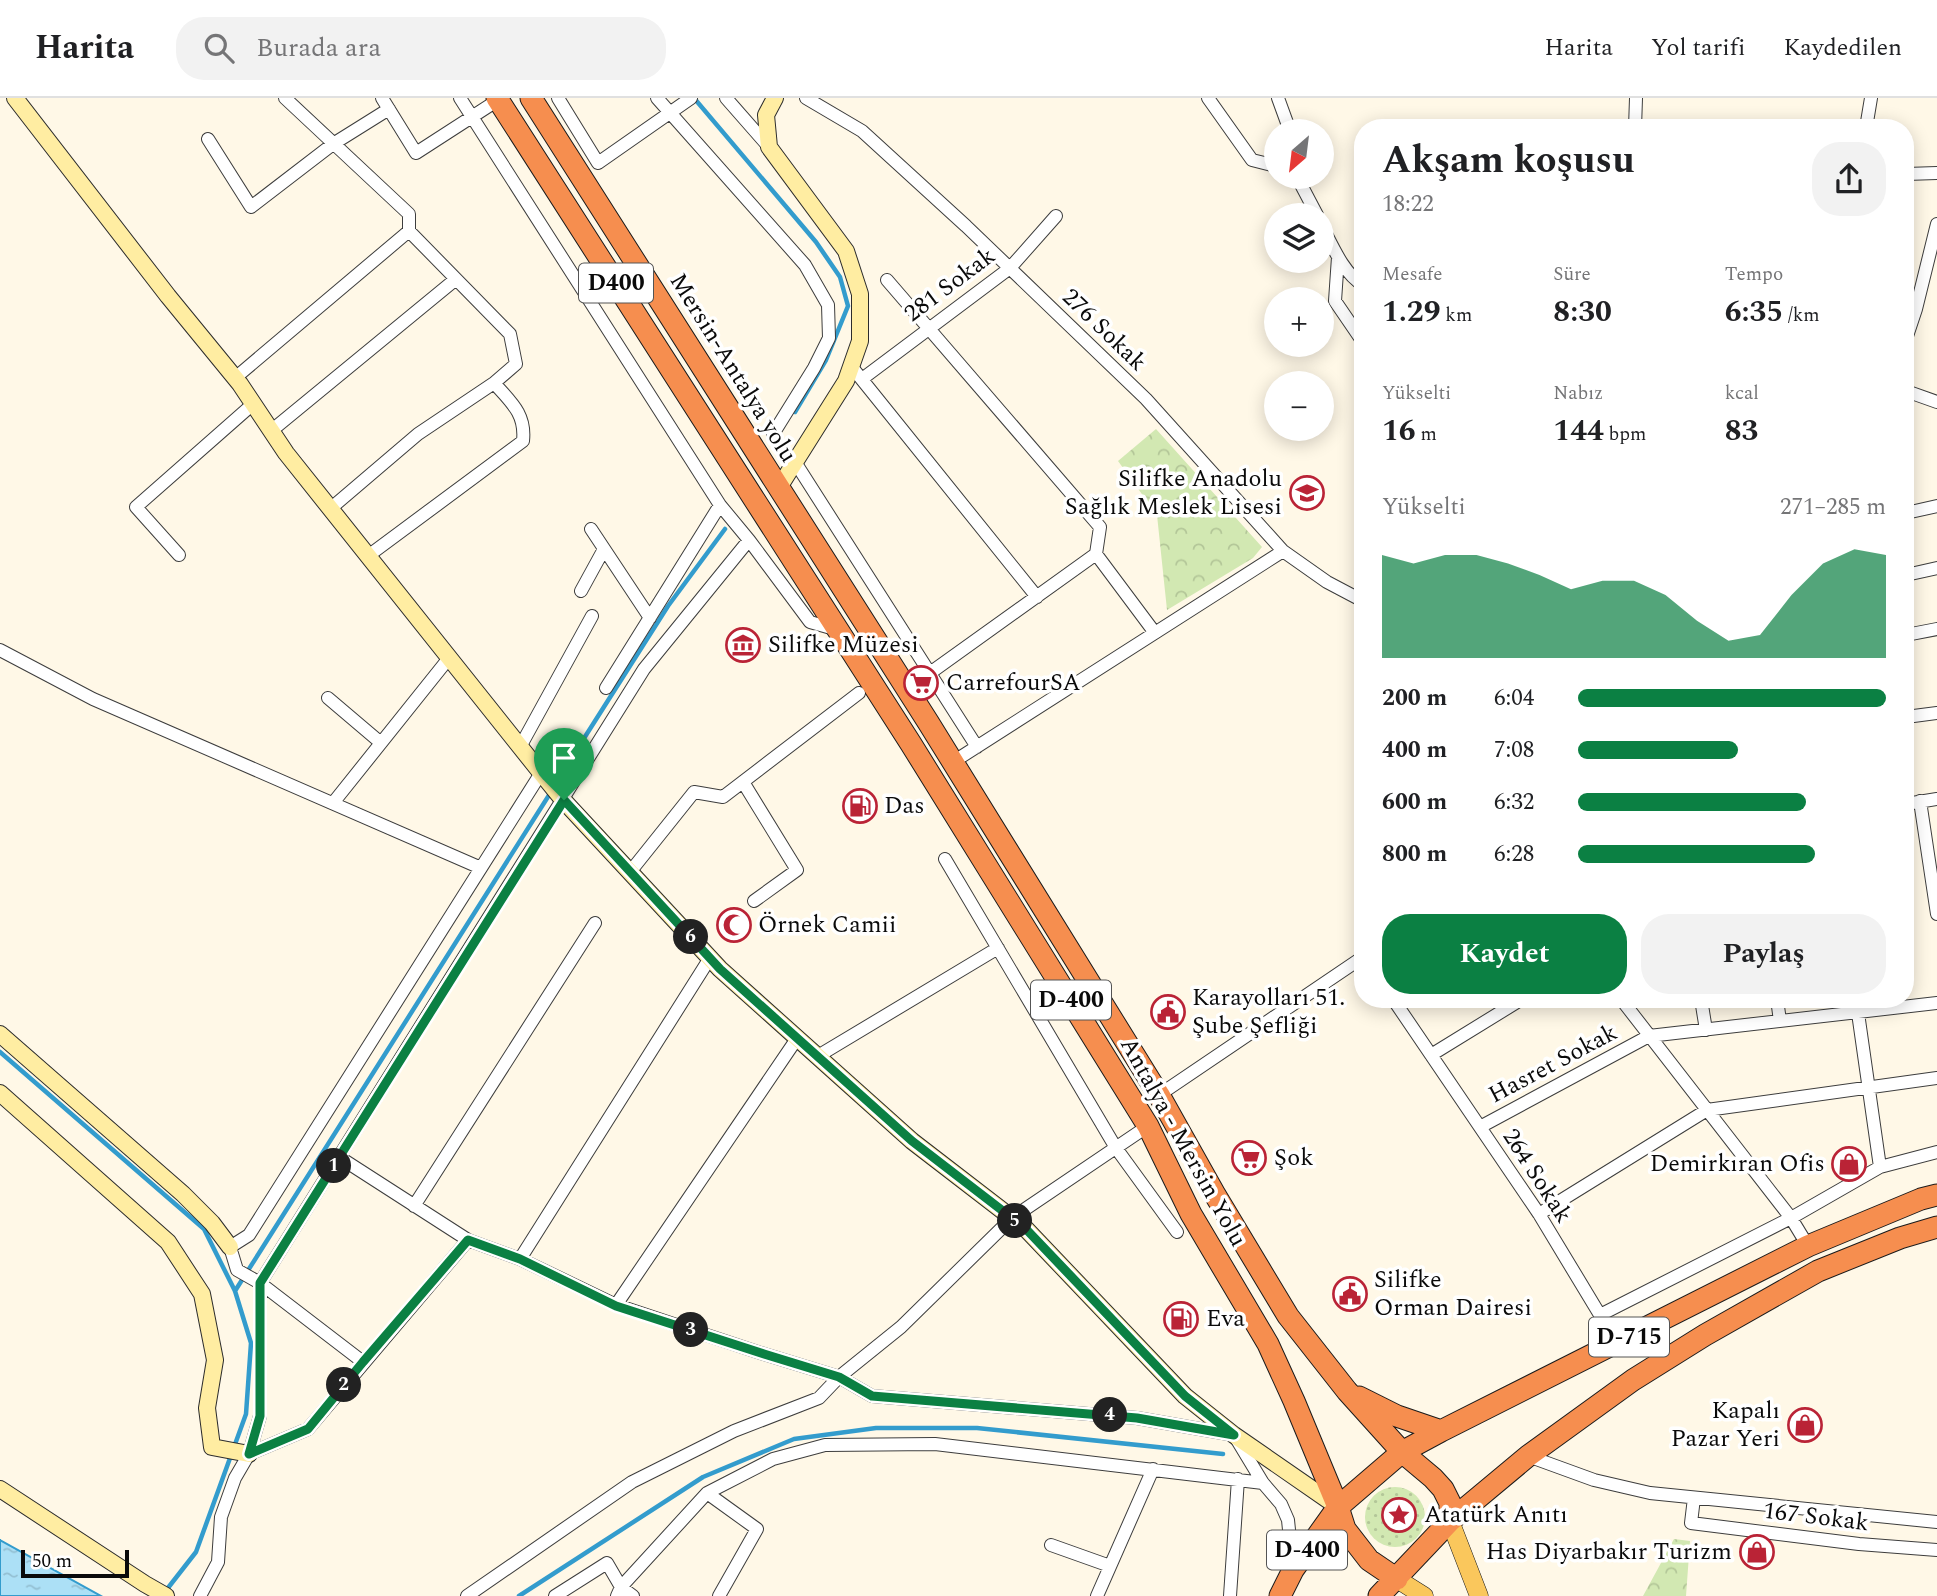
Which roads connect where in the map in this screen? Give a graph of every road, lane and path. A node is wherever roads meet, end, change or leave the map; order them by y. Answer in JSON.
{"nodes":[{"id":1,"x":15,"y":98,"type":"edge"},
{"id":2,"x":285,"y":98,"type":"edge"},
{"id":3,"x":460,"y":98,"type":"edge"},
{"id":4,"x":531,"y":98,"type":"edge"},
{"id":5,"x":558,"y":98,"type":"edge"},
{"id":6,"x":657,"y":98,"type":"edge"},
{"id":7,"x":691,"y":98,"type":"edge"},
{"id":8,"x":726,"y":98,"type":"edge"},
{"id":9,"x":775,"y":98,"type":"edge"},
{"id":10,"x":806,"y":98,"type":"edge"},
{"id":11,"x":1208,"y":98,"type":"edge"},
{"id":12,"x":1278,"y":98,"type":"edge"},
{"id":13,"x":1636,"y":98,"type":"edge"},
{"id":14,"x":1871,"y":98,"type":"edge"},
{"id":15,"x":498,"y":99,"type":"edge"},
{"id":16,"x":385,"y":104,"type":"edge"},
{"id":17,"x":675,"y":110,"type":"junction"},
{"id":18,"x":472,"y":117,"type":"junction"},
{"id":19,"x":1286,"y":119,"type":"edge"},
{"id":20,"x":1635,"y":119,"type":"edge"},
{"id":21,"x":1868,"y":119,"type":"edge"},
{"id":22,"x":208,"y":139,"type":"dead end"},
{"id":23,"x":333,"y":144,"type":"junction"},
{"id":24,"x":769,"y":147,"type":"junction"},
{"id":25,"x":1264,"y":163,"type":"edge"},
{"id":26,"x":1937,"y":173,"type":"edge"},
{"id":27,"x":1914,"y":174,"type":"edge"},
{"id":28,"x":1056,"y":216,"type":"dead end"},
{"id":29,"x":1937,"y":225,"type":"edge"},
{"id":30,"x":409,"y":231,"type":"junction"},
{"id":31,"x":1334,"y":249,"type":"edge"},
{"id":32,"x":1338,"y":257,"type":"junction"},
{"id":33,"x":1010,"y":268,"type":"junction"},
{"id":34,"x":1354,"y":277,"type":"edge"},
{"id":35,"x":456,"y":279,"type":"junction"},
{"id":36,"x":887,"y":280,"type":"dead end"},
{"id":37,"x":1914,"y":315,"type":"edge"},
{"id":38,"x":928,"y":328,"type":"junction"},
{"id":39,"x":1354,"y":329,"type":"edge"},
{"id":40,"x":856,"y":372,"type":"junction"},
{"id":41,"x":235,"y":378,"type":"junction"},
{"id":42,"x":494,"y":383,"type":"junction"},
{"id":43,"x":1914,"y":394,"type":"edge"},
{"id":44,"x":1937,"y":402,"type":"edge"},
{"id":45,"x":253,"y":404,"type":"junction"},
{"id":46,"x":271,"y":431,"type":"junction"},
{"id":47,"x":773,"y":434,"type":"dead end"},
{"id":48,"x":795,"y":462,"type":"junction"},
{"id":49,"x":778,"y":489,"type":"junction"},
{"id":50,"x":720,"y":505,"type":"junction"},
{"id":51,"x":1937,"y":506,"type":"edge"},
{"id":52,"x":330,"y":509,"type":"junction"},
{"id":53,"x":1914,"y":511,"type":"edge"},
{"id":54,"x":764,"y":514,"type":"joint"},
{"id":55,"x":591,"y":529,"type":"dead end"},
{"id":56,"x":749,"y":540,"type":"junction"},
{"id":57,"x":604,"y":549,"type":"junction"},
{"id":58,"x":1283,"y":551,"type":"junction"},
{"id":59,"x":1097,"y":554,"type":"junction"},
{"id":60,"x":179,"y":555,"type":"dead end"},
{"id":61,"x":368,"y":556,"type":"junction"},
{"id":62,"x":1937,"y":568,"type":"edge"},
{"id":63,"x":1914,"y":573,"type":"edge"},
{"id":64,"x":581,"y":591,"type":"dead end"},
{"id":65,"x":1354,"y":596,"type":"edge"},
{"id":66,"x":1037,"y":597,"type":"junction"},
{"id":67,"x":592,"y":617,"type":"dead end"},
{"id":68,"x":650,"y":618,"type":"junction"},
{"id":69,"x":1937,"y":629,"type":"edge"},
{"id":70,"x":838,"y":630,"type":"junction"},
{"id":71,"x":1155,"y":633,"type":"junction"},
{"id":72,"x":1914,"y":633,"type":"edge"},
{"id":73,"x":0,"y":650,"type":"edge"},
{"id":74,"x":449,"y":658,"type":"junction"},
{"id":75,"x":930,"y":673,"type":"junction"},
{"id":76,"x":606,"y":688,"type":"dead end"},
{"id":77,"x":859,"y":693,"type":"dead end"},
{"id":78,"x":328,"y":698,"type":"dead end"},
{"id":79,"x":1937,"y":713,"type":"edge"},
{"id":80,"x":1914,"y":716,"type":"edge"},
{"id":81,"x":381,"y":743,"type":"junction"},
{"id":82,"x":520,"y":747,"type":"junction"},
{"id":83,"x":977,"y":747,"type":"junction"},
{"id":84,"x":953,"y":762,"type":"junction"},
{"id":85,"x":541,"y":773,"type":"junction"},
{"id":86,"x":743,"y":782,"type":"junction"},
{"id":87,"x":1937,"y":799,"type":"edge"},
{"id":88,"x":564,"y":800,"type":"junction"},
{"id":89,"x":1920,"y":802,"type":"junction"},
{"id":90,"x":333,"y":803,"type":"junction"},
{"id":91,"x":1914,"y":803,"type":"edge"},
{"id":92,"x":945,"y":859,"type":"dead end"},
{"id":93,"x":481,"y":868,"type":"junction"},
{"id":94,"x":630,"y":872,"type":"junction"},
{"id":95,"x":754,"y":901,"type":"dead end"},
{"id":96,"x":1937,"y":914,"type":"edge"},
{"id":97,"x":595,"y":923,"type":"dead end"},
{"id":98,"x":998,"y":948,"type":"junction"},
{"id":99,"x":710,"y":958,"type":"junction"},
{"id":100,"x":1354,"y":963,"type":"edge"},
{"id":101,"x":1937,"y":1003,"type":"edge"},
{"id":102,"x":1914,"y":1004,"type":"edge"},
{"id":103,"x":1399,"y":1008,"type":"edge"},
{"id":104,"x":1507,"y":1008,"type":"edge"},
{"id":105,"x":1627,"y":1008,"type":"edge"},
{"id":106,"x":1702,"y":1008,"type":"edge"},
{"id":107,"x":1778,"y":1008,"type":"edge"},
{"id":108,"x":1842,"y":1008,"type":"edge"},
{"id":109,"x":1856,"y":1008,"type":"edge"},
{"id":110,"x":1780,"y":1021,"type":"junction"},
{"id":111,"x":1706,"y":1030,"type":"junction"},
{"id":112,"x":0,"y":1034,"type":"edge"},
{"id":113,"x":1649,"y":1036,"type":"junction"},
{"id":114,"x":798,"y":1037,"type":"junction"},
{"id":115,"x":818,"y":1055,"type":"junction"},
{"id":116,"x":1431,"y":1055,"type":"junction"},
{"id":117,"x":1937,"y":1078,"type":"edge"},
{"id":118,"x":1868,"y":1089,"type":"junction"},
{"id":119,"x":0,"y":1093,"type":"edge"},
{"id":120,"x":1159,"y":1095,"type":"junction"},
{"id":121,"x":1707,"y":1110,"type":"junction"},
{"id":122,"x":1148,"y":1126,"type":"junction"},
{"id":123,"x":1480,"y":1127,"type":"junction"},
{"id":124,"x":1116,"y":1148,"type":"junction"},
{"id":125,"x":1937,"y":1152,"type":"edge"},
{"id":126,"x":339,"y":1157,"type":"junction"},
{"id":127,"x":1880,"y":1167,"type":"junction"},
{"id":128,"x":1937,"y":1195,"type":"edge"},
{"id":129,"x":414,"y":1206,"type":"junction"},
{"id":130,"x":1539,"y":1214,"type":"junction"},
{"id":131,"x":1012,"y":1218,"type":"junction"},
{"id":132,"x":1791,"y":1218,"type":"junction"},
{"id":133,"x":1937,"y":1227,"type":"edge"},
{"id":134,"x":1177,"y":1232,"type":"dead end"},
{"id":135,"x":468,"y":1240,"type":"junction"},
{"id":136,"x":1808,"y":1246,"type":"junction"},
{"id":137,"x":230,"y":1247,"type":"junction"},
{"id":138,"x":520,"y":1259,"type":"junction"},
{"id":139,"x":260,"y":1283,"type":"junction"},
{"id":140,"x":616,"y":1306,"type":"junction"},
{"id":141,"x":1600,"y":1315,"type":"junction"},
{"id":142,"x":1620,"y":1342,"type":"junction"},
{"id":143,"x":363,"y":1362,"type":"junction"},
{"id":144,"x":839,"y":1377,"type":"junction"},
{"id":145,"x":1347,"y":1391,"type":"junction"},
{"id":146,"x":1441,"y":1431,"type":"junction"},
{"id":147,"x":1234,"y":1435,"type":"junction"},
{"id":148,"x":1402,"y":1452,"type":"junction"},
{"id":149,"x":249,"y":1454,"type":"junction"},
{"id":150,"x":1528,"y":1456,"type":"junction"},
{"id":151,"x":1153,"y":1469,"type":"junction"},
{"id":152,"x":1238,"y":1479,"type":"junction"},
{"id":153,"x":1263,"y":1483,"type":"junction"},
{"id":154,"x":0,"y":1489,"type":"edge"},
{"id":155,"x":707,"y":1493,"type":"junction"},
{"id":156,"x":1693,"y":1498,"type":"junction"},
{"id":157,"x":1338,"y":1507,"type":"junction"},
{"id":158,"x":1450,"y":1521,"type":"junction"},
{"id":159,"x":1937,"y":1522,"type":"edge"},
{"id":160,"x":1051,"y":1545,"type":"dead end"},
{"id":161,"x":1937,"y":1550,"type":"edge"},
{"id":162,"x":1110,"y":1566,"type":"junction"},
{"id":163,"x":1293,"y":1570,"type":"junction"},
{"id":164,"x":1397,"y":1579,"type":"junction"},
{"id":165,"x":619,"y":1592,"type":"edge"},
{"id":166,"x":166,"y":1596,"type":"edge"},
{"id":167,"x":200,"y":1596,"type":"edge"},
{"id":168,"x":467,"y":1596,"type":"edge"},
{"id":169,"x":555,"y":1596,"type":"edge"},
{"id":170,"x":632,"y":1596,"type":"edge"},
{"id":171,"x":719,"y":1596,"type":"edge"},
{"id":172,"x":1097,"y":1596,"type":"edge"},
{"id":173,"x":1230,"y":1596,"type":"edge"},
{"id":174,"x":1280,"y":1596,"type":"edge"},
{"id":175,"x":1379,"y":1596,"type":"edge"},
{"id":176,"x":1413,"y":1596,"type":"edge"},
{"id":177,"x":1424,"y":1596,"type":"edge"},
{"id":178,"x":1479,"y":1596,"type":"edge"}],
"edges":[{"from":1,"to":41,"type":"street"},
{"from":2,"to":23,"type":"street"},
{"from":3,"to":18,"type":"street"},
{"from":4,"to":49,"type":"highway","name":"Mersin-Antalya yolu","number":"D400"},
{"from":5,"to":17,"type":"street"},
{"from":6,"to":17,"type":"street"},
{"from":7,"to":17,"type":"street"},
{"from":8,"to":24,"type":"street"},
{"from":9,"to":24,"type":"street"},
{"from":10,"to":33,"type":"street","name":"276 Sokak"},
{"from":11,"to":25,"type":"street"},
{"from":12,"to":19,"type":"street"},
{"from":13,"to":20,"type":"street"},
{"from":14,"to":21,"type":"street"},
{"from":15,"to":18,"type":"street"},
{"from":15,"to":54,"type":"highway","name":"Mersin-Antalya yolu","number":"D400"},
{"from":16,"to":18,"type":"street"},
{"from":16,"to":23,"type":"street"},
{"from":17,"to":47,"type":"street"},
{"from":18,"to":50,"type":"street"},
{"from":22,"to":23,"type":"street"},
{"from":23,"to":30,"type":"street"},
{"from":24,"to":40,"type":"street"},
{"from":26,"to":27,"type":"street"},
{"from":28,"to":33,"type":"street","name":"281 Sokak"},
{"from":29,"to":37,"type":"street"},
{"from":30,"to":35,"type":"street"},
{"from":30,"to":41,"type":"street"},
{"from":31,"to":32,"type":"street"},
{"from":32,"to":34,"type":"street"},
{"from":32,"to":39,"type":"street"},
{"from":33,"to":38,"type":"street","name":"281 Sokak"},
{"from":33,"to":58,"type":"street","name":"276 Sokak"},
{"from":35,"to":42,"type":"street"},
{"from":35,"to":46,"type":"street"},
{"from":36,"to":38,"type":"street"},
{"from":38,"to":40,"type":"street","name":"281 Sokak"},
{"from":38,"to":59,"type":"street"},
{"from":40,"to":48,"type":"street"},
{"from":40,"to":66,"type":"street"},
{"from":41,"to":45,"type":"street"},
{"from":42,"to":52,"type":"street"},
{"from":42,"to":61,"type":"street"},
{"from":43,"to":44,"type":"street"},
{"from":45,"to":46,"type":"street"},
{"from":45,"to":60,"type":"street"},
{"from":46,"to":52,"type":"street"},
{"from":48,"to":49,"type":"street"},
{"from":48,"to":75,"type":"street"},
{"from":49,"to":84,"type":"highway","name":"Antalya - Mersin Yolu","number":"D-400"},
{"from":50,"to":56,"type":"street"},
{"from":50,"to":68,"type":"street"},
{"from":51,"to":53,"type":"street"},
{"from":52,"to":61,"type":"street"},
{"from":54,"to":70,"type":"highway","name":"Antalya - Mersin Yolu","number":"D-400"},
{"from":55,"to":57,"type":"street"},
{"from":56,"to":70,"type":"street"},
{"from":56,"to":88,"type":"street"},
{"from":57,"to":64,"type":"street"},
{"from":57,"to":68,"type":"street"},
{"from":58,"to":65,"type":"street","name":"276 Sokak"},
{"from":58,"to":71,"type":"street"},
{"from":59,"to":66,"type":"street"},
{"from":59,"to":71,"type":"street"},
{"from":61,"to":74,"type":"street"},
{"from":62,"to":63,"type":"street"},
{"from":66,"to":75,"type":"street"},
{"from":67,"to":82,"type":"street"},
{"from":68,"to":76,"type":"street"},
{"from":69,"to":72,"type":"street"},
{"from":70,"to":122,"type":"highway","name":"Antalya - Mersin Yolu","number":"D-400"},
{"from":71,"to":83,"type":"street"},
{"from":73,"to":90,"type":"street"},
{"from":74,"to":81,"type":"street"},
{"from":74,"to":82,"type":"street"},
{"from":75,"to":83,"type":"street"},
{"from":77,"to":86,"type":"street"},
{"from":78,"to":81,"type":"street"},
{"from":79,"to":80,"type":"street"},
{"from":81,"to":90,"type":"street"},
{"from":82,"to":85,"type":"street"},
{"from":83,"to":84,"type":"street"},
{"from":84,"to":120,"type":"highway","name":"Antalya - Mersin Yolu","number":"D-400"},
{"from":85,"to":88,"type":"street"},
{"from":85,"to":93,"type":"street"},
{"from":86,"to":94,"type":"street"},
{"from":86,"to":95,"type":"street"},
{"from":87,"to":89,"type":"street"},
{"from":88,"to":94,"type":"street"},
{"from":88,"to":126,"type":"street"},
{"from":89,"to":91,"type":"street"},
{"from":89,"to":96,"type":"street"},
{"from":90,"to":93,"type":"street"},
{"from":92,"to":98,"type":"street"},
{"from":93,"to":137,"type":"street"},
{"from":94,"to":99,"type":"street"},
{"from":97,"to":129,"type":"street"},
{"from":98,"to":115,"type":"street"},
{"from":98,"to":124,"type":"street"},
{"from":99,"to":114,"type":"street"},
{"from":99,"to":138,"type":"street"},
{"from":100,"to":120,"type":"street"},
{"from":101,"to":102,"type":"street","name":"Hasret Sokak"},
{"from":103,"to":116,"type":"street","name":"264 Sokak"},
{"from":104,"to":116,"type":"street"},
{"from":105,"to":113,"type":"street"},
{"from":106,"to":111,"type":"street"},
{"from":107,"to":110,"type":"street"},
{"from":108,"to":110,"type":"street","name":"Hasret Sokak"},
{"from":109,"to":118,"type":"street"},
{"from":110,"to":111,"type":"street","name":"Hasret Sokak"},
{"from":111,"to":113,"type":"street","name":"Hasret Sokak"},
{"from":112,"to":137,"type":"street"},
{"from":113,"to":121,"type":"street"},
{"from":113,"to":123,"type":"street","name":"Hasret Sokak"},
{"from":114,"to":115,"type":"street"},
{"from":114,"to":140,"type":"street"},
{"from":115,"to":131,"type":"street"},
{"from":116,"to":123,"type":"street","name":"264 Sokak"},
{"from":117,"to":118,"type":"street"},
{"from":118,"to":121,"type":"street"},
{"from":118,"to":127,"type":"street"},
{"from":119,"to":149,"type":"street"},
{"from":120,"to":145,"type":"highway","name":"Antalya - Mersin Yolu","number":"D-400"},
{"from":121,"to":130,"type":"street"},
{"from":121,"to":132,"type":"street"},
{"from":122,"to":124,"type":"street"},
{"from":122,"to":157,"type":"highway","name":"Antalya - Mersin Yolu","number":"D-400"},
{"from":123,"to":130,"type":"street","name":"264 Sokak"},
{"from":124,"to":131,"type":"street"},
{"from":124,"to":134,"type":"street"},
{"from":125,"to":127,"type":"street"},
{"from":126,"to":129,"type":"street"},
{"from":126,"to":139,"type":"street"},
{"from":127,"to":132,"type":"street"},
{"from":128,"to":136,"type":"highway","number":"D-715"},
{"from":129,"to":135,"type":"street"},
{"from":130,"to":141,"type":"street","name":"264 Sokak"},
{"from":131,"to":144,"type":"street"},
{"from":131,"to":147,"type":"street"},
{"from":132,"to":136,"type":"street"},
{"from":132,"to":141,"type":"street"},
{"from":133,"to":150,"type":"highway","number":"D-715"},
{"from":135,"to":138,"type":"street"},
{"from":135,"to":143,"type":"street"},
{"from":136,"to":142,"type":"highway","number":"D-715"},
{"from":137,"to":139,"type":"street"},
{"from":138,"to":140,"type":"street"},
{"from":139,"to":143,"type":"street"},
{"from":139,"to":149,"type":"street"},
{"from":140,"to":144,"type":"street"},
{"from":141,"to":142,"type":"street","name":"264 Sokak"},
{"from":142,"to":146,"type":"highway","number":"D-715"},
{"from":143,"to":149,"type":"street"},
{"from":144,"to":147,"type":"street"},
{"from":144,"to":168,"type":"street"},
{"from":145,"to":146,"type":"highway"},
{"from":145,"to":148,"type":"highway","name":"Antalya - Mersin Yolu","number":"D-400"},
{"from":146,"to":148,"type":"highway","number":"D-715"},
{"from":147,"to":153,"type":"street"},
{"from":147,"to":157,"type":"street"},
{"from":148,"to":157,"type":"highway","number":"D-715"},
{"from":148,"to":158,"type":"highway"},
{"from":149,"to":167,"type":"street"},
{"from":150,"to":156,"type":"street"},
{"from":150,"to":158,"type":"highway","number":"D-715"},
{"from":151,"to":152,"type":"street"},
{"from":151,"to":155,"type":"street"},
{"from":151,"to":162,"type":"street"},
{"from":152,"to":153,"type":"street"},
{"from":152,"to":173,"type":"street"},
{"from":153,"to":163,"type":"street"},
{"from":154,"to":166,"type":"street"},
{"from":155,"to":165,"type":"street"},
{"from":155,"to":171,"type":"street"},
{"from":156,"to":159,"type":"street"},
{"from":156,"to":161,"type":"street","name":"167 Sokak"},
{"from":157,"to":163,"type":"highway","number":"D-400"},
{"from":157,"to":164,"type":"highway"},
{"from":158,"to":164,"type":"highway"},
{"from":158,"to":178,"type":"main road"},
{"from":160,"to":162,"type":"street"},
{"from":162,"to":172,"type":"street"},
{"from":163,"to":174,"type":"highway","number":"D-400"},
{"from":164,"to":175,"type":"highway"},
{"from":164,"to":176,"type":"street"},
{"from":164,"to":177,"type":"main road"},
{"from":165,"to":169,"type":"street"},
{"from":165,"to":170,"type":"street"}]}
